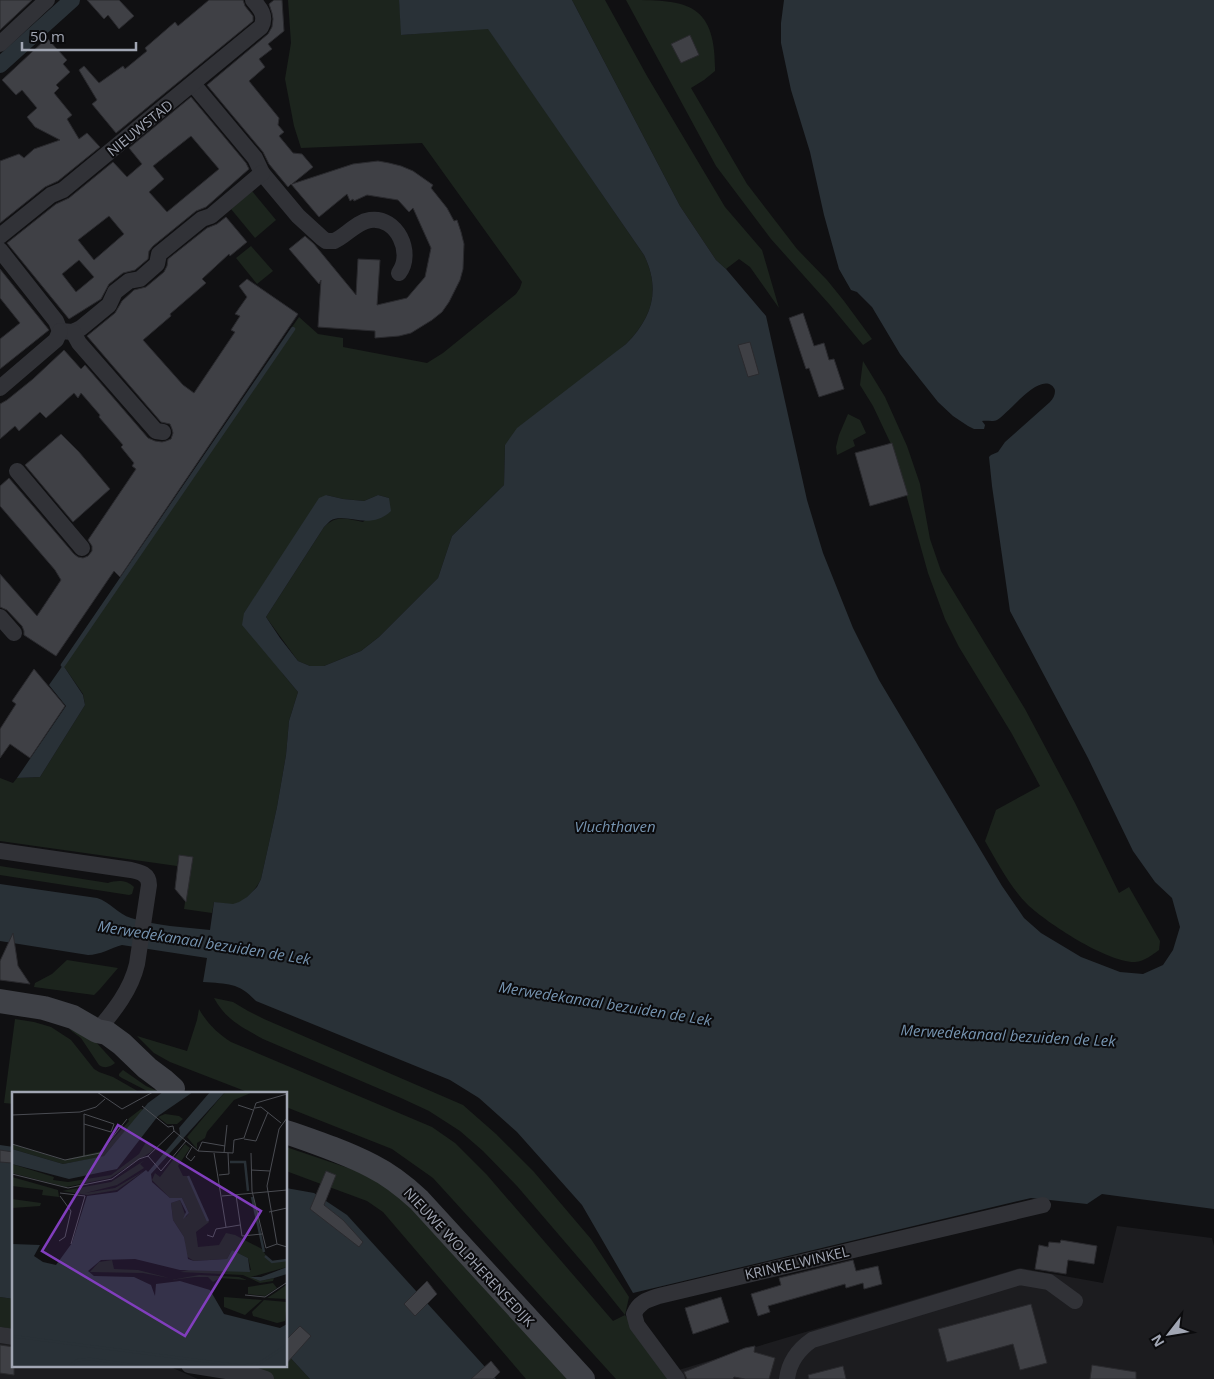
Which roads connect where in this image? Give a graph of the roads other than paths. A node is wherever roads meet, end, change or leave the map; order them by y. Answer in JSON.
{"nodes":[{"id":1,"x":47,"y":0,"type":"edge"},
{"id":2,"x":257,"y":4,"type":"edge"},
{"id":3,"x":0,"y":44,"type":"edge"},
{"id":4,"x":193,"y":84,"type":"junction"},
{"id":5,"x":262,"y":173,"type":"junction"},
{"id":6,"x":0,"y":236,"type":"edge"},
{"id":7,"x":0,"y":250,"type":"edge"},
{"id":8,"x":399,"y":272,"type":"dead end"},
{"id":9,"x":67,"y":331,"type":"junction"},
{"id":10,"x":0,"y":388,"type":"edge"},
{"id":11,"x":162,"y":432,"type":"dead end"},
{"id":12,"x":17,"y":471,"type":"dead end"},
{"id":13,"x":82,"y":548,"type":"dead end"},
{"id":14,"x":0,"y":617,"type":"edge"},
{"id":15,"x":14,"y":633,"type":"dead end"},
{"id":16,"x":0,"y":851,"type":"edge"},
{"id":17,"x":0,"y":1001,"type":"edge"},
{"id":18,"x":97,"y":1031,"type":"junction"},
{"id":19,"x":178,"y":1091,"type":"edge"},
{"id":20,"x":288,"y":1133,"type":"edge"},
{"id":21,"x":1043,"y":1205,"type":"dead end"},
{"id":22,"x":1075,"y":1301,"type":"dead end"},
{"id":23,"x":195,"y":1366,"type":"edge"},
{"id":24,"x":266,"y":1379,"type":"edge"},
{"id":25,"x":583,"y":1379,"type":"edge"},
{"id":26,"x":678,"y":1379,"type":"edge"},
{"id":27,"x":787,"y":1379,"type":"edge"}],
"edges":[{"from":1,"to":3,"type":"street"},
{"from":2,"to":4,"type":"street","name":"NIEUWSTAD"},
{"from":4,"to":5,"type":"street"},
{"from":4,"to":6,"type":"street","name":"NIEUWSTAD"},
{"from":5,"to":8,"type":"street"},
{"from":5,"to":9,"type":"street"},
{"from":7,"to":9,"type":"street"},
{"from":9,"to":10,"type":"street"},
{"from":9,"to":11,"type":"street"},
{"from":12,"to":13,"type":"street"},
{"from":14,"to":15,"type":"street"},
{"from":16,"to":18,"type":"street"},
{"from":17,"to":18,"type":"street"},
{"from":18,"to":19,"type":"street"},
{"from":20,"to":25,"type":"street","name":"NIEUWE WOLPHERENSEDIJK"},
{"from":21,"to":26,"type":"street","name":"KRINKELWINKEL"},
{"from":22,"to":27,"type":"street"},
{"from":23,"to":24,"type":"street"}]}
